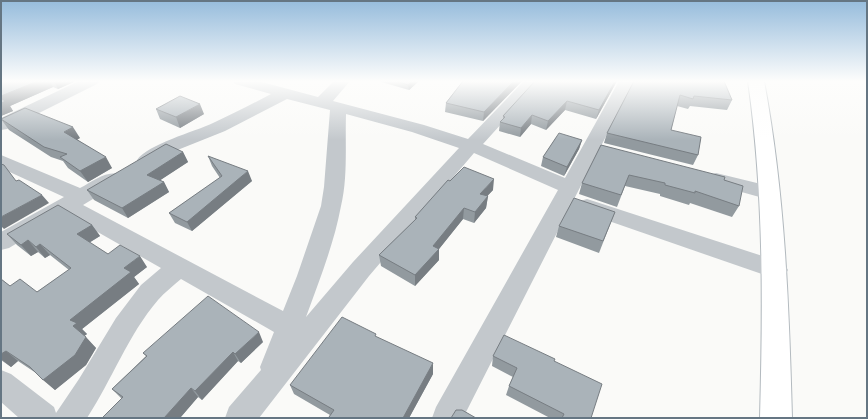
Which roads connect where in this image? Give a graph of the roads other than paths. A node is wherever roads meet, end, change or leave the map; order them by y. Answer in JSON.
{"nodes":[{"id":1,"x":51,"y":101,"type":"edge"},
{"id":2,"x":271,"y":101,"type":"edge"},
{"id":3,"x":309,"y":101,"type":"edge"},
{"id":4,"x":332,"y":101,"type":"edge"},
{"id":5,"x":515,"y":101,"type":"edge"},
{"id":6,"x":619,"y":101,"type":"edge"},
{"id":7,"x":760,"y":101,"type":"edge"},
{"id":8,"x":329,"y":106,"type":"junction"},
{"id":9,"x":1,"y":124,"type":"edge"},
{"id":10,"x":472,"y":146,"type":"junction"},
{"id":11,"x":1,"y":161,"type":"edge"},
{"id":12,"x":696,"y":174,"type":"edge"},
{"id":13,"x":568,"y":192,"type":"junction"},
{"id":14,"x":770,"y":193,"type":"junction"},
{"id":15,"x":73,"y":201,"type":"junction"},
{"id":16,"x":1,"y":242,"type":"edge"},
{"id":17,"x":179,"y":267,"type":"junction"},
{"id":18,"x":776,"y":270,"type":"junction"},
{"id":19,"x":290,"y":327,"type":"junction"},
{"id":20,"x":1,"y":384,"type":"edge"},
{"id":21,"x":268,"y":384,"type":"junction"},
{"id":22,"x":43,"y":418,"type":"edge"},
{"id":23,"x":69,"y":418,"type":"edge"},
{"id":24,"x":240,"y":418,"type":"edge"},
{"id":25,"x":447,"y":418,"type":"edge"},
{"id":26,"x":776,"y":418,"type":"edge"}],
"edges":[{"from":1,"to":9,"type":"street"},
{"from":2,"to":15,"type":"street"},
{"from":3,"to":8,"type":"street"},
{"from":4,"to":8,"type":"street"},
{"from":5,"to":10,"type":"street"},
{"from":6,"to":13,"type":"street"},
{"from":7,"to":14,"type":"street"},
{"from":8,"to":10,"type":"street"},
{"from":8,"to":19,"type":"street"},
{"from":10,"to":13,"type":"street"},
{"from":10,"to":21,"type":"street"},
{"from":11,"to":15,"type":"street"},
{"from":12,"to":14,"type":"street"},
{"from":13,"to":18,"type":"street"},
{"from":13,"to":25,"type":"street"},
{"from":14,"to":18,"type":"street"},
{"from":15,"to":16,"type":"street"},
{"from":15,"to":17,"type":"street"},
{"from":17,"to":19,"type":"street"},
{"from":17,"to":23,"type":"street"},
{"from":18,"to":26,"type":"street"},
{"from":19,"to":21,"type":"street"},
{"from":20,"to":22,"type":"street"},
{"from":21,"to":24,"type":"street"}]}
